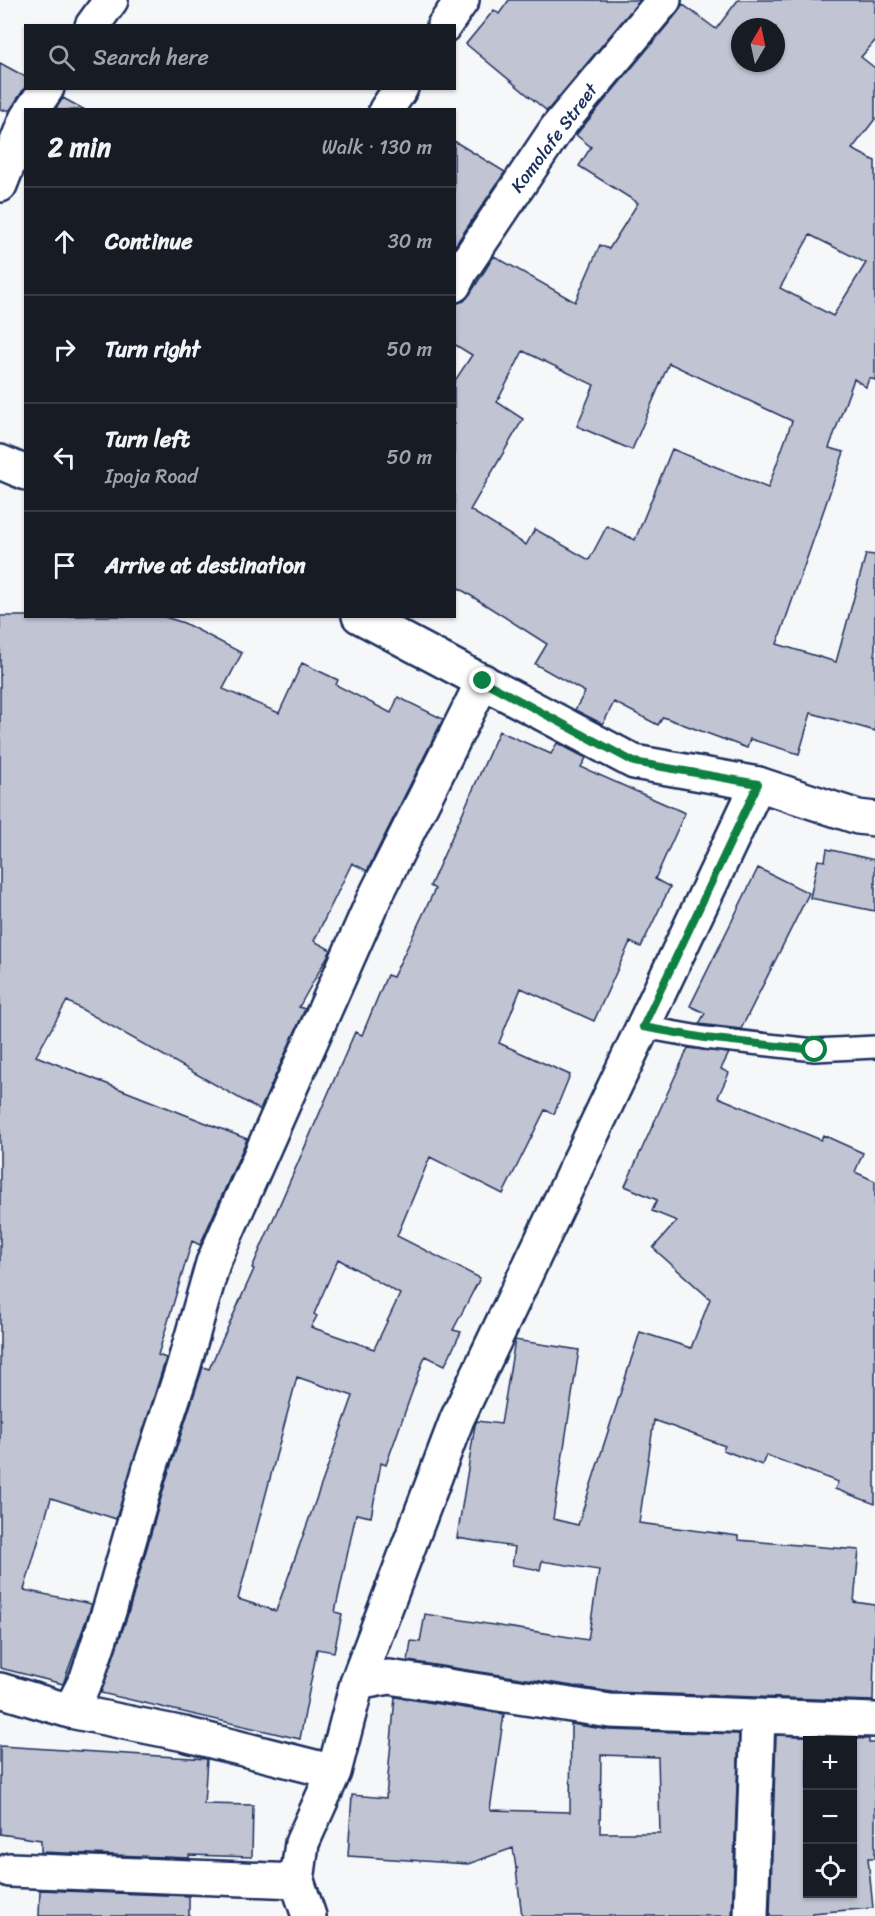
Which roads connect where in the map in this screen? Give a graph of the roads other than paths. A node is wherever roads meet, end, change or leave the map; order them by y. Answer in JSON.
{"nodes":[{"id":1,"x":111,"y":0,"type":"edge"},
{"id":2,"x":462,"y":0,"type":"edge"},
{"id":3,"x":664,"y":0,"type":"edge"},
{"id":4,"x":93,"y":24,"type":"edge"},
{"id":5,"x":445,"y":24,"type":"edge"},
{"id":6,"x":46,"y":90,"type":"edge"},
{"id":7,"x":400,"y":90,"type":"edge"},
{"id":8,"x":33,"y":108,"type":"edge"},
{"id":9,"x":387,"y":108,"type":"edge"},
{"id":10,"x":24,"y":124,"type":"edge"},
{"id":11,"x":0,"y":185,"type":"edge"},
{"id":12,"x":456,"y":281,"type":"edge"},
{"id":13,"x":0,"y":462,"type":"edge"},
{"id":14,"x":24,"y":472,"type":"edge"},
{"id":15,"x":363,"y":618,"type":"edge"},
{"id":16,"x":483,"y":681,"type":"junction"},
{"id":17,"x":758,"y":784,"type":"junction"},
{"id":18,"x":875,"y":819,"type":"edge"},
{"id":19,"x":643,"y":1027,"type":"junction"},
{"id":20,"x":875,"y":1047,"type":"edge"},
{"id":21,"x":357,"y":1683,"type":"junction"},
{"id":22,"x":0,"y":1690,"type":"edge"},
{"id":23,"x":70,"y":1711,"type":"junction"},
{"id":24,"x":758,"y":1717,"type":"junction"},
{"id":25,"x":875,"y":1720,"type":"edge"},
{"id":26,"x":334,"y":1772,"type":"junction"},
{"id":27,"x":10,"y":1870,"type":"dead end"},
{"id":28,"x":297,"y":1881,"type":"junction"},
{"id":29,"x":309,"y":1916,"type":"edge"},
{"id":30,"x":751,"y":1916,"type":"edge"}],
"edges":[{"from":1,"to":4,"type":"street"},
{"from":2,"to":5,"type":"street"},
{"from":3,"to":12,"type":"street","name":"Komolafe Street"},
{"from":6,"to":8,"type":"street"},
{"from":7,"to":9,"type":"street"},
{"from":10,"to":11,"type":"street"},
{"from":13,"to":14,"type":"street"},
{"from":15,"to":16,"type":"street"},
{"from":16,"to":17,"type":"street"},
{"from":16,"to":23,"type":"street"},
{"from":17,"to":18,"type":"street"},
{"from":17,"to":19,"type":"street"},
{"from":19,"to":20,"type":"lane"},
{"from":19,"to":21,"type":"street"},
{"from":21,"to":24,"type":"street"},
{"from":21,"to":26,"type":"street"},
{"from":22,"to":23,"type":"street"},
{"from":23,"to":26,"type":"street"},
{"from":24,"to":25,"type":"street"},
{"from":24,"to":30,"type":"street"},
{"from":26,"to":28,"type":"street"},
{"from":27,"to":28,"type":"street"},
{"from":28,"to":29,"type":"street"}]}
